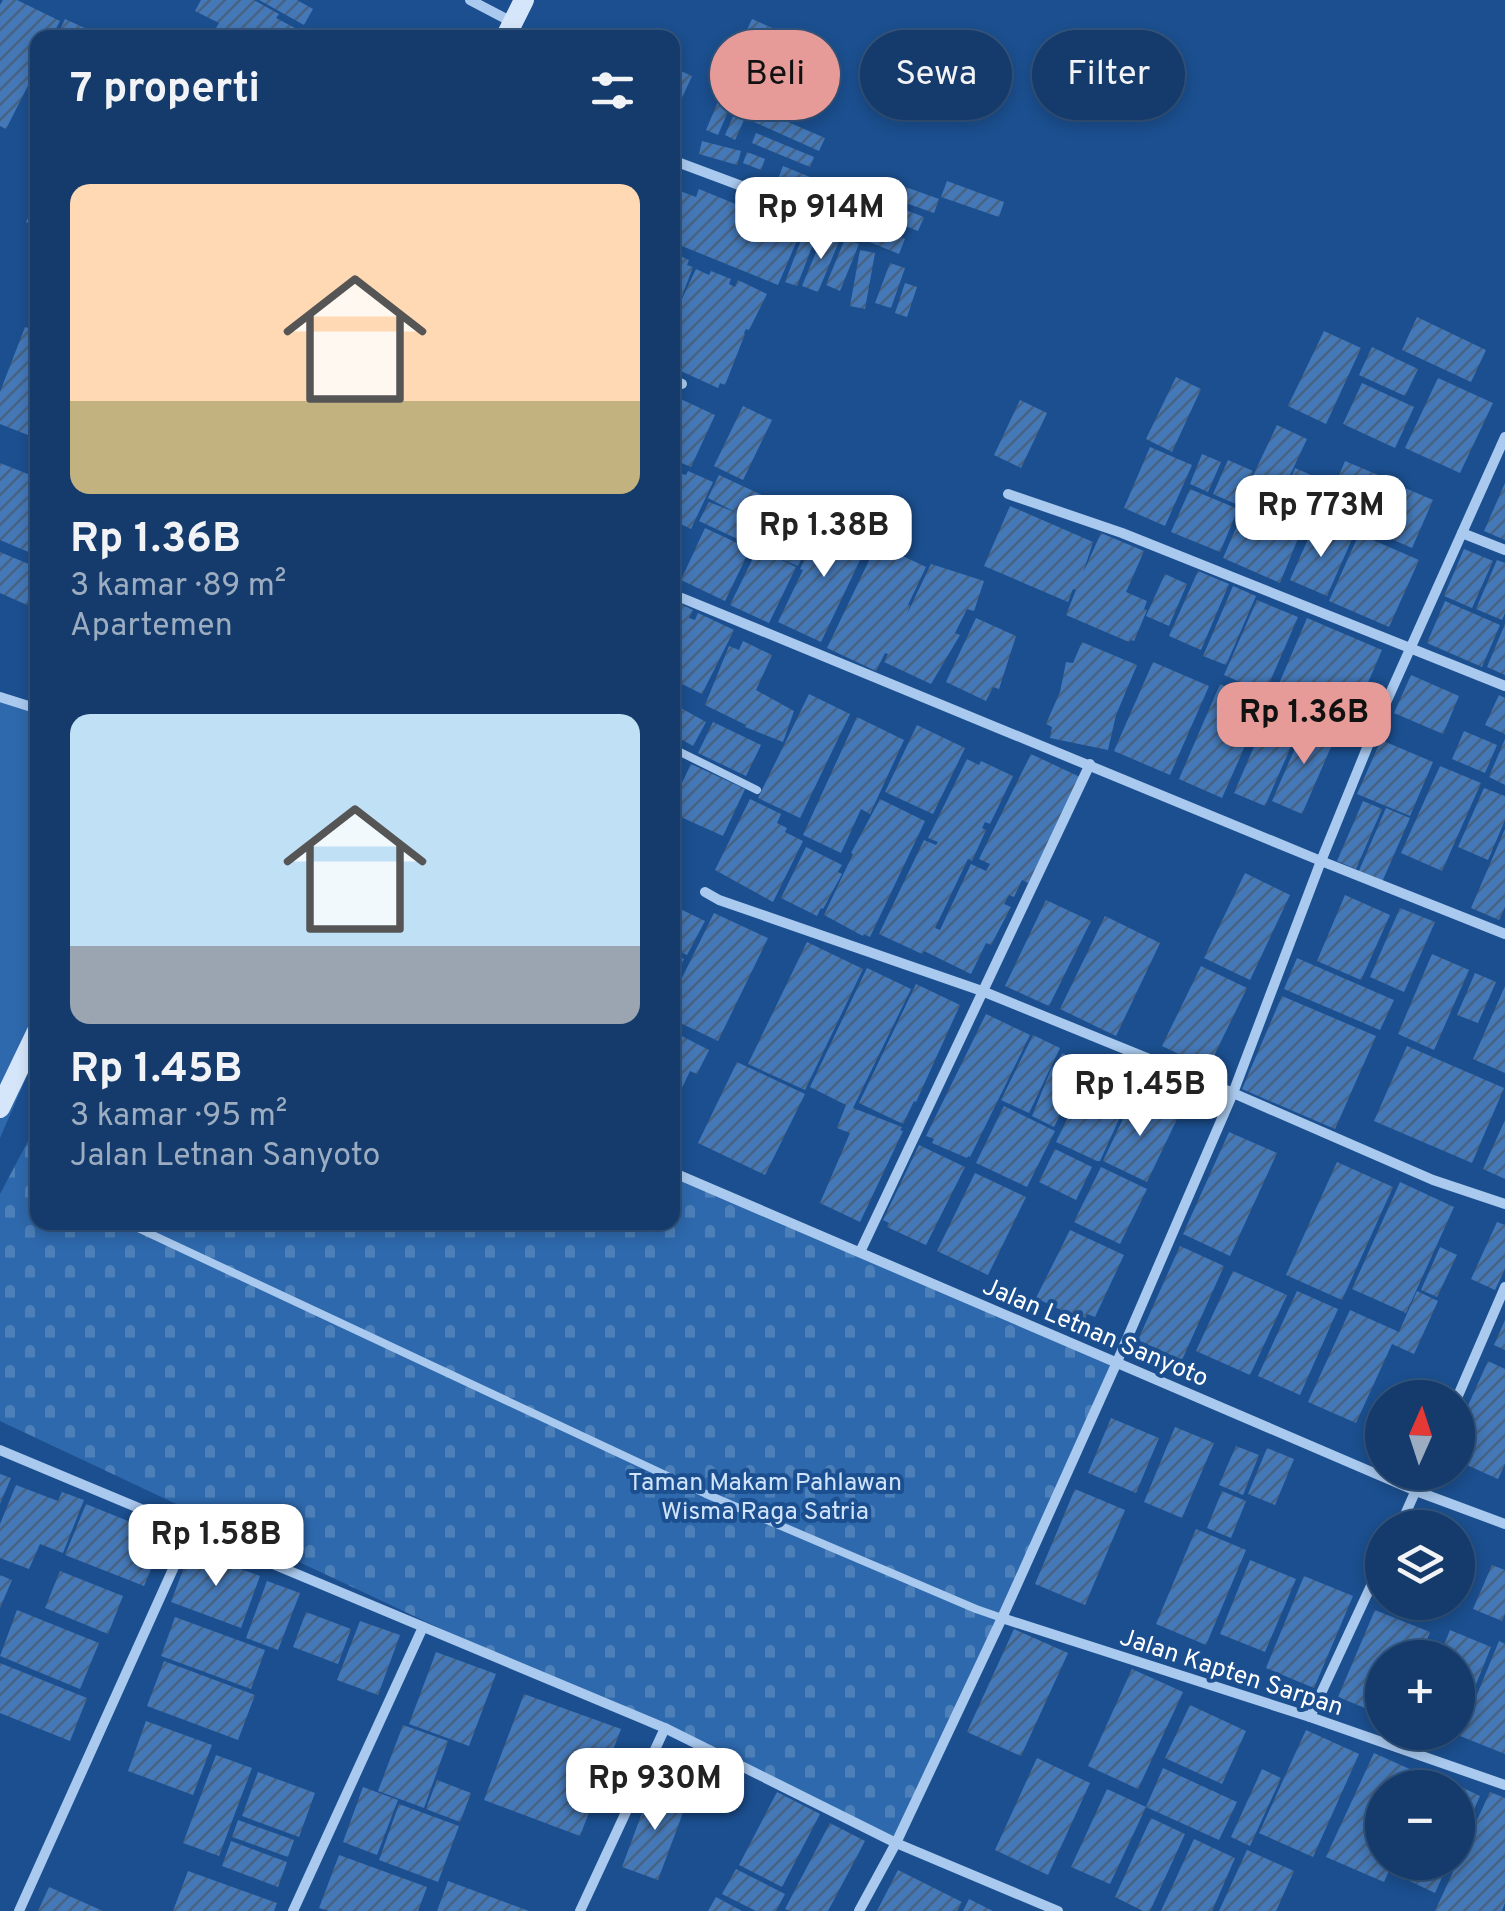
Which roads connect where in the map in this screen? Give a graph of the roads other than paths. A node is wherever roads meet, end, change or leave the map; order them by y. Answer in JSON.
{"nodes":[{"id":1,"x":470,"y":0,"type":"edge"},
{"id":2,"x":524,"y":0,"type":"edge"},
{"id":3,"x":508,"y":30,"type":"edge"},
{"id":4,"x":680,"y":163,"type":"edge"},
{"id":5,"x":827,"y":218,"type":"dead end"},
{"id":6,"x":1505,"y":437,"type":"edge"},
{"id":7,"x":1008,"y":494,"type":"dead end"},
{"id":8,"x":1462,"y":533,"type":"junction"},
{"id":9,"x":1505,"y":550,"type":"edge"},
{"id":10,"x":682,"y":598,"type":"dead end"},
{"id":11,"x":1411,"y":648,"type":"junction"},
{"id":12,"x":1505,"y":686,"type":"edge"},
{"id":13,"x":0,"y":698,"type":"edge"},
{"id":14,"x":30,"y":707,"type":"edge"},
{"id":15,"x":680,"y":752,"type":"edge"},
{"id":16,"x":1090,"y":764,"type":"junction"},
{"id":17,"x":758,"y":790,"type":"dead end"},
{"id":18,"x":1321,"y":860,"type":"junction"},
{"id":19,"x":705,"y":892,"type":"dead end"},
{"id":20,"x":1505,"y":934,"type":"edge"},
{"id":21,"x":982,"y":991,"type":"junction"},
{"id":22,"x":30,"y":1040,"type":"edge"},
{"id":23,"x":7,"y":1076,"type":"edge"},
{"id":24,"x":1233,"y":1094,"type":"junction"},
{"id":25,"x":0,"y":1108,"type":"edge"},
{"id":26,"x":680,"y":1175,"type":"edge"},
{"id":27,"x":1505,"y":1204,"type":"edge"},
{"id":28,"x":143,"y":1230,"type":"edge"},
{"id":29,"x":860,"y":1252,"type":"junction"},
{"id":30,"x":1505,"y":1287,"type":"edge"},
{"id":31,"x":1117,"y":1362,"type":"junction"},
{"id":32,"x":1465,"y":1380,"type":"edge"},
{"id":33,"x":0,"y":1450,"type":"edge"},
{"id":34,"x":1416,"y":1491,"type":"junction"},
{"id":35,"x":1407,"y":1510,"type":"edge"},
{"id":36,"x":1505,"y":1524,"type":"edge"},
{"id":37,"x":191,"y":1529,"type":"junction"},
{"id":38,"x":1365,"y":1599,"type":"edge"},
{"id":39,"x":1002,"y":1618,"type":"junction"},
{"id":40,"x":424,"y":1627,"type":"junction"},
{"id":41,"x":1310,"y":1717,"type":"junction"},
{"id":42,"x":665,"y":1728,"type":"junction"},
{"id":43,"x":1505,"y":1785,"type":"edge"},
{"id":44,"x":896,"y":1843,"type":"junction"},
{"id":45,"x":19,"y":1911,"type":"edge"},
{"id":46,"x":293,"y":1911,"type":"edge"},
{"id":47,"x":580,"y":1911,"type":"edge"},
{"id":48,"x":860,"y":1911,"type":"edge"},
{"id":49,"x":1058,"y":1911,"type":"edge"}],
"edges":[{"from":1,"to":3,"type":"street"},
{"from":2,"to":3,"type":"main road"},
{"from":4,"to":5,"type":"street"},
{"from":6,"to":8,"type":"street"},
{"from":7,"to":11,"type":"street"},
{"from":8,"to":9,"type":"street"},
{"from":8,"to":11,"type":"street"},
{"from":10,"to":16,"type":"street"},
{"from":11,"to":12,"type":"street"},
{"from":11,"to":18,"type":"street"},
{"from":13,"to":14,"type":"street"},
{"from":15,"to":17,"type":"lane"},
{"from":16,"to":18,"type":"street"},
{"from":16,"to":21,"type":"street"},
{"from":18,"to":20,"type":"street"},
{"from":18,"to":24,"type":"street"},
{"from":19,"to":21,"type":"street"},
{"from":21,"to":24,"type":"street"},
{"from":21,"to":29,"type":"street"},
{"from":22,"to":23,"type":"main road"},
{"from":23,"to":25,"type":"main road"},
{"from":24,"to":27,"type":"street"},
{"from":24,"to":31,"type":"street"},
{"from":26,"to":29,"type":"street","name":"Jalan Letnan Sanyoto"},
{"from":28,"to":39,"type":"lane"},
{"from":29,"to":31,"type":"street","name":"Jalan Letnan Sanyoto"},
{"from":30,"to":32,"type":"street"},
{"from":31,"to":34,"type":"street","name":"Jalan Letnan Sanyoto"},
{"from":31,"to":39,"type":"street"},
{"from":33,"to":37,"type":"street"},
{"from":34,"to":35,"type":"street"},
{"from":34,"to":36,"type":"street","name":"Jalan Letnan Sanyoto"},
{"from":37,"to":40,"type":"street"},
{"from":37,"to":45,"type":"street"},
{"from":38,"to":41,"type":"street"},
{"from":39,"to":41,"type":"street","name":"Jalan Kapten Sarpan"},
{"from":39,"to":44,"type":"street"},
{"from":40,"to":42,"type":"street"},
{"from":40,"to":46,"type":"street"},
{"from":41,"to":43,"type":"street","name":"Jalan Kapten Sarpan"},
{"from":42,"to":44,"type":"street"},
{"from":42,"to":47,"type":"street"},
{"from":44,"to":48,"type":"street"},
{"from":44,"to":49,"type":"street"}]}
